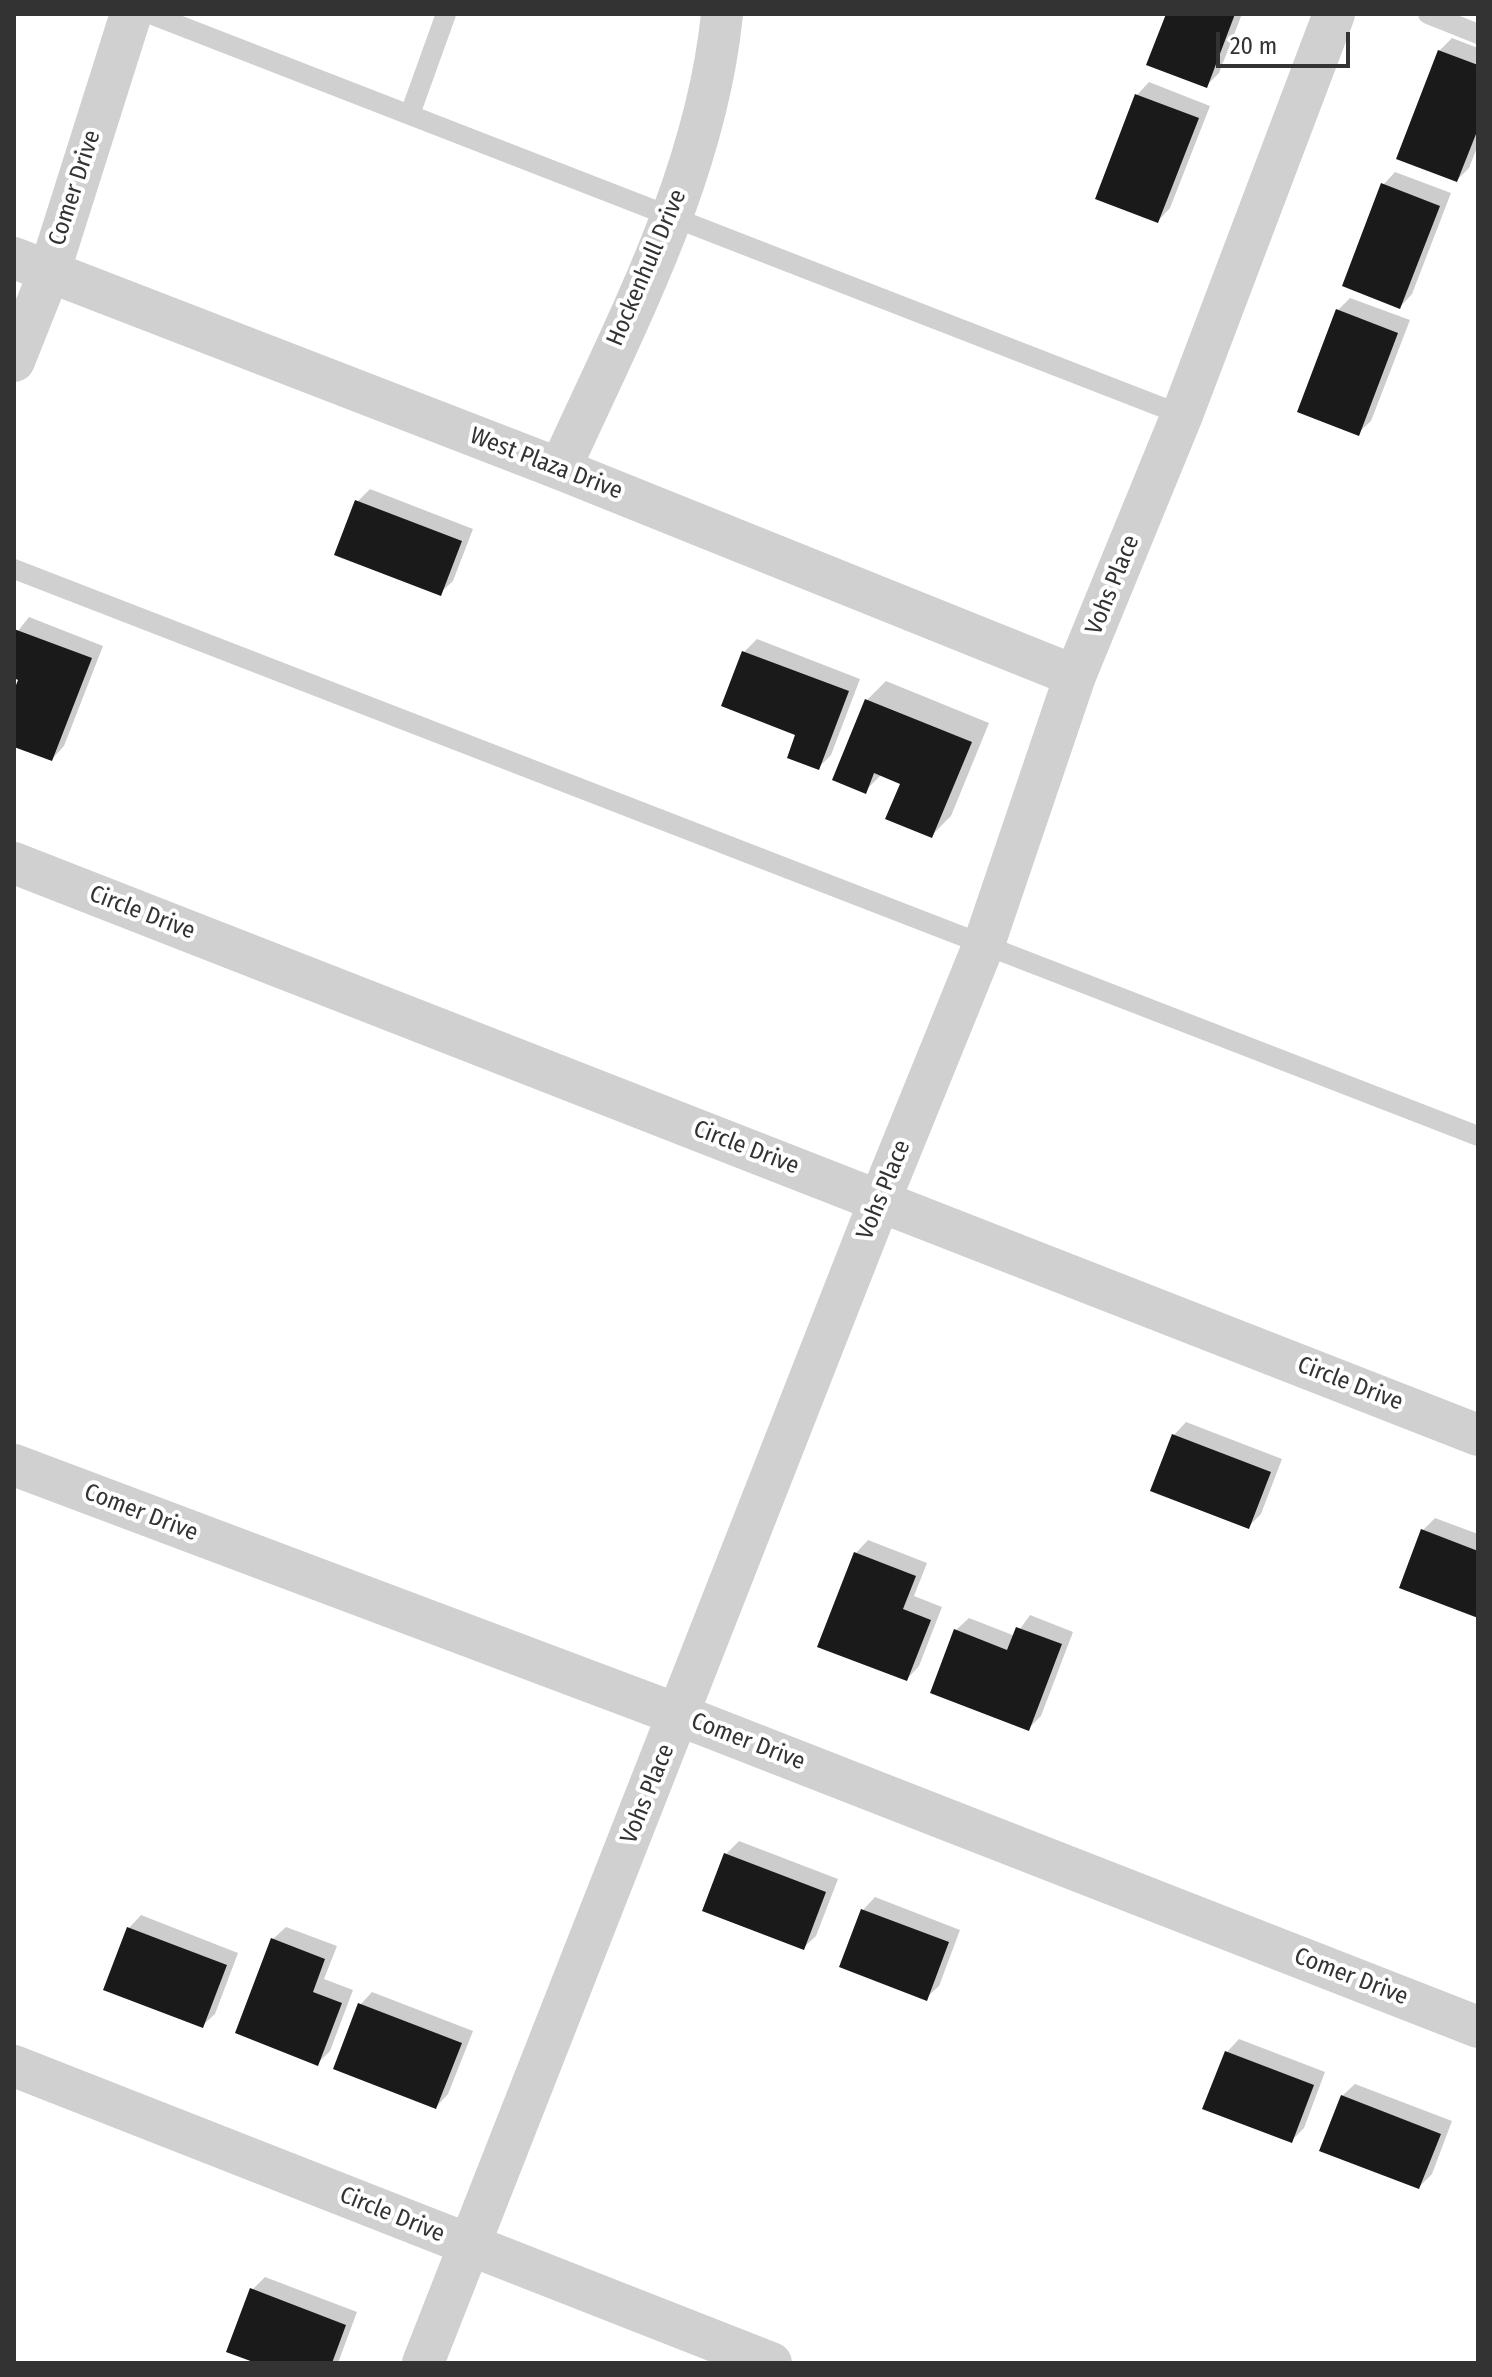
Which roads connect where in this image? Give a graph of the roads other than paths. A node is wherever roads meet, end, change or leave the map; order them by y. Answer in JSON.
{"nodes":[{"id":1,"x":131,"y":14,"type":"edge"},
{"id":2,"x":150,"y":14,"type":"edge"},
{"id":3,"x":446,"y":14,"type":"edge"},
{"id":4,"x":722,"y":14,"type":"edge"},
{"id":5,"x":1334,"y":14,"type":"edge"},
{"id":6,"x":1428,"y":14,"type":"edge"},
{"id":7,"x":1478,"y":34,"type":"edge"},
{"id":8,"x":410,"y":114,"type":"junction"},
{"id":9,"x":672,"y":218,"type":"junction"},
{"id":10,"x":31,"y":265,"type":"edge"},
{"id":11,"x":14,"y":361,"type":"edge"},
{"id":12,"x":1182,"y":415,"type":"junction"},
{"id":13,"x":560,"y":469,"type":"junction"},
{"id":14,"x":14,"y":569,"type":"edge"},
{"id":15,"x":1075,"y":676,"type":"junction"},
{"id":16,"x":14,"y":863,"type":"edge"},
{"id":17,"x":984,"y":944,"type":"junction"},
{"id":18,"x":1478,"y":1136,"type":"edge"},
{"id":19,"x":880,"y":1200,"type":"junction"},
{"id":20,"x":1478,"y":1435,"type":"edge"},
{"id":21,"x":14,"y":1465,"type":"edge"},
{"id":22,"x":679,"y":1715,"type":"junction"},
{"id":23,"x":1478,"y":2027,"type":"edge"},
{"id":24,"x":14,"y":2066,"type":"edge"},
{"id":25,"x":470,"y":2246,"type":"junction"},
{"id":26,"x":423,"y":2363,"type":"edge"},
{"id":27,"x":771,"y":2363,"type":"edge"}],
"edges":[{"from":1,"to":10,"type":"street","name":"Comer Drive"},
{"from":2,"to":8,"type":"lane"},
{"from":3,"to":8,"type":"lane"},
{"from":4,"to":9,"type":"street","name":"Hockenhull Drive"},
{"from":5,"to":12,"type":"street","name":"Vohs Place"},
{"from":6,"to":7,"type":"lane"},
{"from":8,"to":9,"type":"lane"},
{"from":9,"to":12,"type":"lane"},
{"from":9,"to":13,"type":"street","name":"Hockenhull Drive"},
{"from":10,"to":11,"type":"street","name":"Comer Drive"},
{"from":10,"to":13,"type":"street","name":"West Plaza Drive"},
{"from":12,"to":15,"type":"street","name":"Vohs Place"},
{"from":13,"to":15,"type":"street","name":"West Plaza Drive"},
{"from":14,"to":17,"type":"lane"},
{"from":15,"to":17,"type":"street","name":"Vohs Place"},
{"from":16,"to":19,"type":"street","name":"Circle Drive"},
{"from":17,"to":18,"type":"lane"},
{"from":17,"to":19,"type":"street","name":"Vohs Place"},
{"from":19,"to":20,"type":"street","name":"Circle Drive"},
{"from":19,"to":22,"type":"street","name":"Vohs Place"},
{"from":21,"to":22,"type":"street","name":"Comer Drive"},
{"from":22,"to":23,"type":"street","name":"Comer Drive"},
{"from":22,"to":25,"type":"street","name":"Vohs Place"},
{"from":24,"to":25,"type":"street","name":"Circle Drive"},
{"from":25,"to":26,"type":"street","name":"Vohs Place"},
{"from":25,"to":27,"type":"street","name":"Circle Drive"}]}
